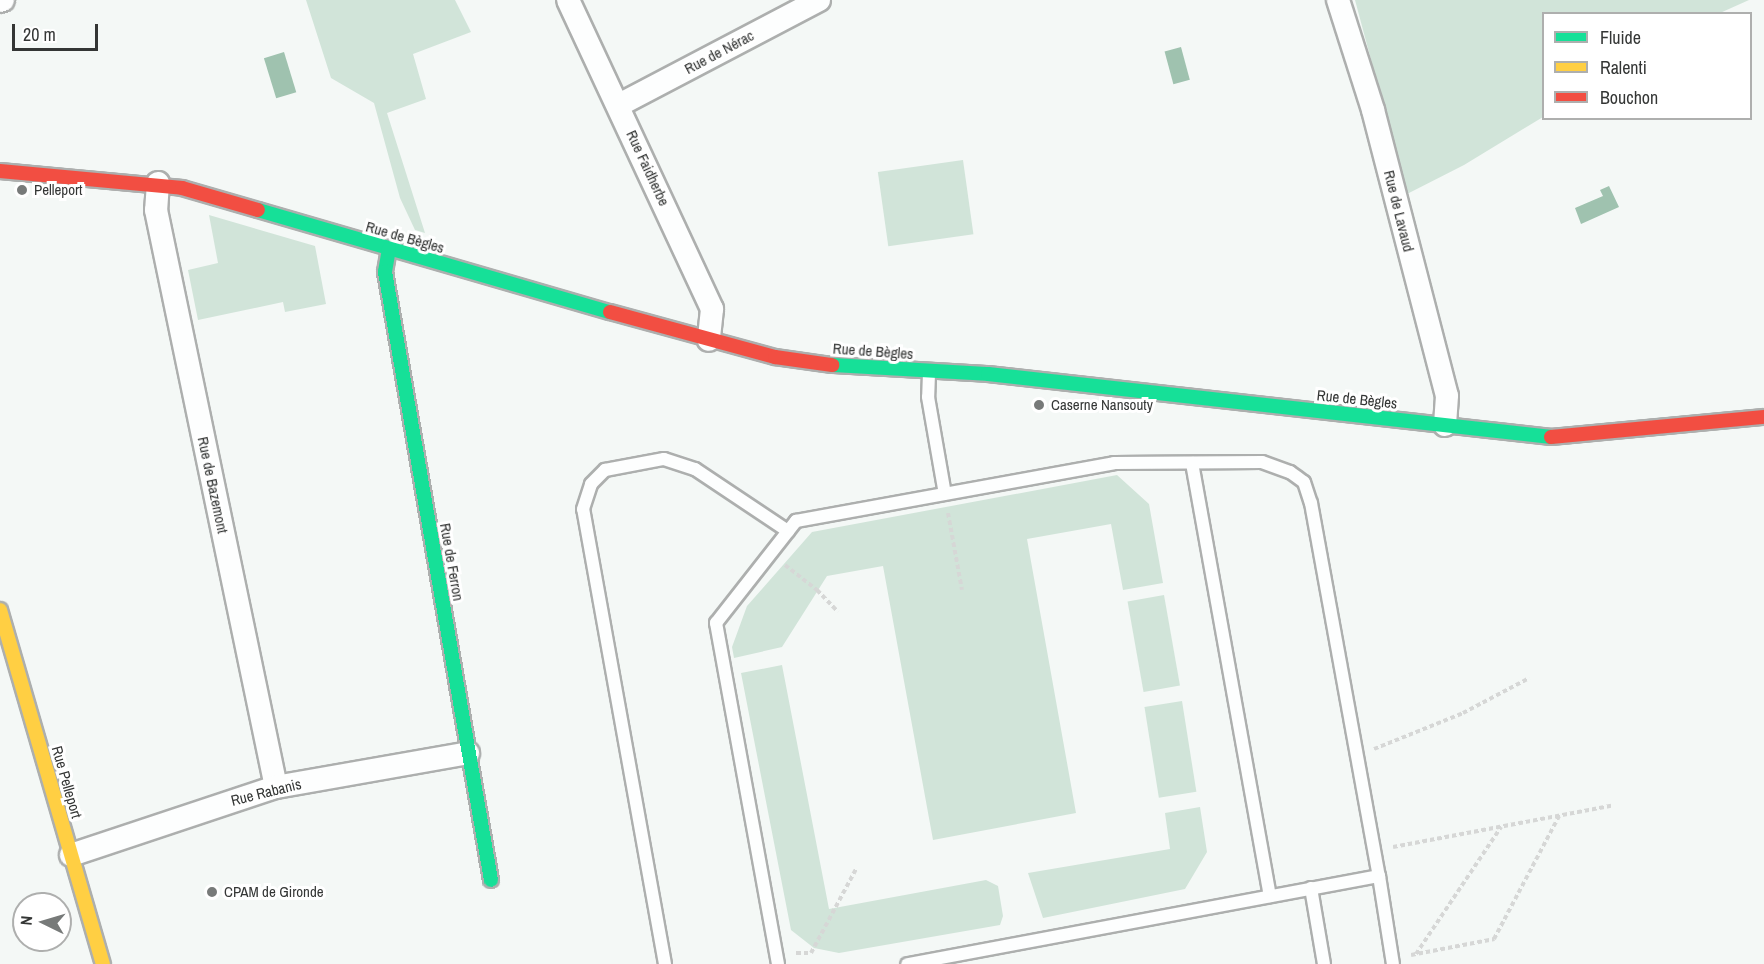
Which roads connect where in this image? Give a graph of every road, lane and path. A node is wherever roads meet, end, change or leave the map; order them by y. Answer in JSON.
{"nodes":[{"id":1,"x":568,"y":0,"type":"edge"},
{"id":2,"x":819,"y":0,"type":"edge"},
{"id":3,"x":1338,"y":0,"type":"edge"},
{"id":4,"x":619,"y":105,"type":"junction"},
{"id":5,"x":0,"y":171,"type":"edge"},
{"id":6,"x":158,"y":183,"type":"junction"},
{"id":7,"x":389,"y":249,"type":"junction"},
{"id":8,"x":709,"y":340,"type":"junction"},
{"id":9,"x":929,"y":372,"type":"junction"},
{"id":10,"x":1764,"y":417,"type":"edge"},
{"id":11,"x":1445,"y":425,"type":"junction"},
{"id":12,"x":1192,"y":463,"type":"junction"},
{"id":13,"x":945,"y":494,"type":"junction"},
{"id":14,"x":788,"y":531,"type":"junction"},
{"id":15,"x":771,"y":554,"type":"junction"},
{"id":16,"x":962,"y":590,"type":"dead end"},
{"id":17,"x":0,"y":610,"type":"edge"},
{"id":18,"x":838,"y":612,"type":"dead end"},
{"id":19,"x":1529,"y":678,"type":"dead end"},
{"id":20,"x":468,"y":753,"type":"junction"},
{"id":21,"x":1357,"y":755,"type":"junction"},
{"id":22,"x":276,"y":787,"type":"junction"},
{"id":23,"x":1611,"y":806,"type":"dead end"},
{"id":24,"x":1559,"y":816,"type":"junction"},
{"id":25,"x":1501,"y":827,"type":"junction"},
{"id":26,"x":1374,"y":850,"type":"junction"},
{"id":27,"x":71,"y":855,"type":"junction"},
{"id":28,"x":856,"y":869,"type":"dead end"},
{"id":29,"x":1379,"y":876,"type":"junction"},
{"id":30,"x":491,"y":880,"type":"dead end"},
{"id":31,"x":1311,"y":888,"type":"junction"},
{"id":32,"x":1270,"y":896,"type":"junction"},
{"id":33,"x":1415,"y":954,"type":"junction"},
{"id":34,"x":777,"y":958,"type":"edge"},
{"id":35,"x":1393,"y":962,"type":"edge"},
{"id":36,"x":102,"y":964,"type":"edge"},
{"id":37,"x":665,"y":964,"type":"edge"},
{"id":38,"x":907,"y":964,"type":"edge"},
{"id":39,"x":1324,"y":964,"type":"edge"}],
"edges":[{"from":1,"to":4,"type":"street","name":"Rue Faidherbe"},
{"from":2,"to":4,"type":"street","name":"Rue de Nérac"},
{"from":3,"to":11,"type":"street","name":"Rue de Lavaud"},
{"from":4,"to":8,"type":"street","name":"Rue Faidherbe"},
{"from":5,"to":6,"type":"street","name":"Rue de Bègles"},
{"from":6,"to":7,"type":"street","name":"Rue de Bègles"},
{"from":6,"to":22,"type":"street","name":"Rue de Bazemont"},
{"from":7,"to":8,"type":"street","name":"Rue de Bègles"},
{"from":7,"to":20,"type":"street","name":"Rue de Ferron"},
{"from":8,"to":9,"type":"street","name":"Rue de Bègles"},
{"from":9,"to":11,"type":"street","name":"Rue de Bègles"},
{"from":9,"to":13,"type":"lane"},
{"from":10,"to":11,"type":"street","name":"Rue de Bègles"},
{"from":12,"to":13,"type":"lane"},
{"from":12,"to":21,"type":"lane"},
{"from":12,"to":32,"type":"lane"},
{"from":13,"to":14,"type":"lane"},
{"from":13,"to":16,"type":"path"},
{"from":14,"to":15,"type":"lane"},
{"from":14,"to":37,"type":"lane"},
{"from":15,"to":18,"type":"path"},
{"from":15,"to":34,"type":"lane"},
{"from":17,"to":27,"type":"street","name":"Rue Pelleport"},
{"from":19,"to":21,"type":"path"},
{"from":20,"to":22,"type":"street","name":"Rue Rabanis"},
{"from":20,"to":30,"type":"street","name":"Rue de Ferron"},
{"from":21,"to":26,"type":"lane"},
{"from":22,"to":27,"type":"street","name":"Rue Rabanis"},
{"from":23,"to":24,"type":"path"},
{"from":24,"to":25,"type":"path"},
{"from":24,"to":33,"type":"path"},
{"from":25,"to":26,"type":"path"},
{"from":25,"to":33,"type":"path"},
{"from":26,"to":29,"type":"lane"},
{"from":27,"to":36,"type":"street","name":"Rue Pelleport"},
{"from":28,"to":34,"type":"path"},
{"from":29,"to":31,"type":"lane"},
{"from":29,"to":35,"type":"lane"},
{"from":31,"to":32,"type":"lane"},
{"from":31,"to":39,"type":"lane"},
{"from":32,"to":38,"type":"lane"},
{"from":33,"to":35,"type":"path"}]}
